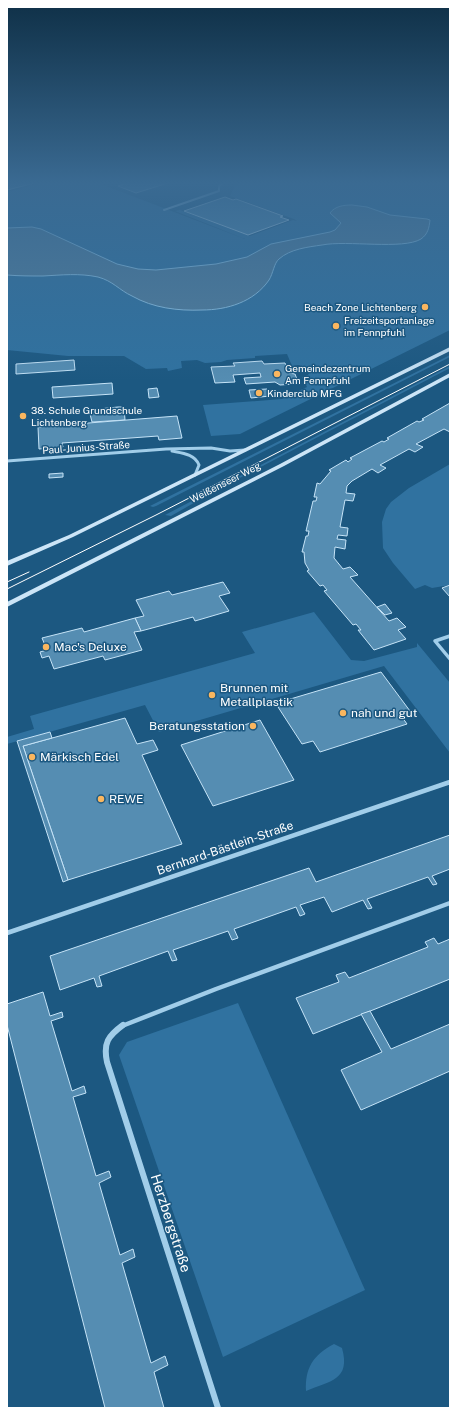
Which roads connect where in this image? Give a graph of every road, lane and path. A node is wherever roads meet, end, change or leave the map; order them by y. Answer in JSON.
{"nodes":[{"id":1,"x":450,"y":349,"type":"edge"},
{"id":2,"x":450,"y":374,"type":"edge"},
{"id":3,"x":166,"y":449,"type":"junction"},
{"id":4,"x":248,"y":449,"type":"junction"},
{"id":5,"x":7,"y":461,"type":"edge"},
{"id":6,"x":195,"y":474,"type":"junction"},
{"id":7,"x":7,"y":564,"type":"edge"},
{"id":8,"x":7,"y":605,"type":"edge"},
{"id":9,"x":450,"y":636,"type":"edge"},
{"id":10,"x":450,"y":660,"type":"edge"},
{"id":11,"x":450,"y":782,"type":"edge"},
{"id":12,"x":450,"y":903,"type":"edge"},
{"id":13,"x":7,"y":932,"type":"edge"},
{"id":14,"x":218,"y":1408,"type":"edge"}],
"edges":[{"from":1,"to":4,"type":"main road","name":"Weißenseer Weg"},
{"from":2,"to":8,"type":"main road","name":"Weißenseer Weg"},
{"from":3,"to":4,"type":"street","name":"Paul-Junius-Straße"},
{"from":3,"to":5,"type":"street","name":"Paul-Junius-Straße"},
{"from":3,"to":6,"type":"street","name":"Paul-Junius-Straße"},
{"from":4,"to":6,"type":"main road","name":"Weißenseer Weg"},
{"from":6,"to":7,"type":"main road","name":"Weißenseer Weg"},
{"from":9,"to":10,"type":"street"},
{"from":11,"to":13,"type":"street","name":"Bernhard-Bästlein-Straße"},
{"from":12,"to":14,"type":"street","name":"Herzbergstraße"}]}
